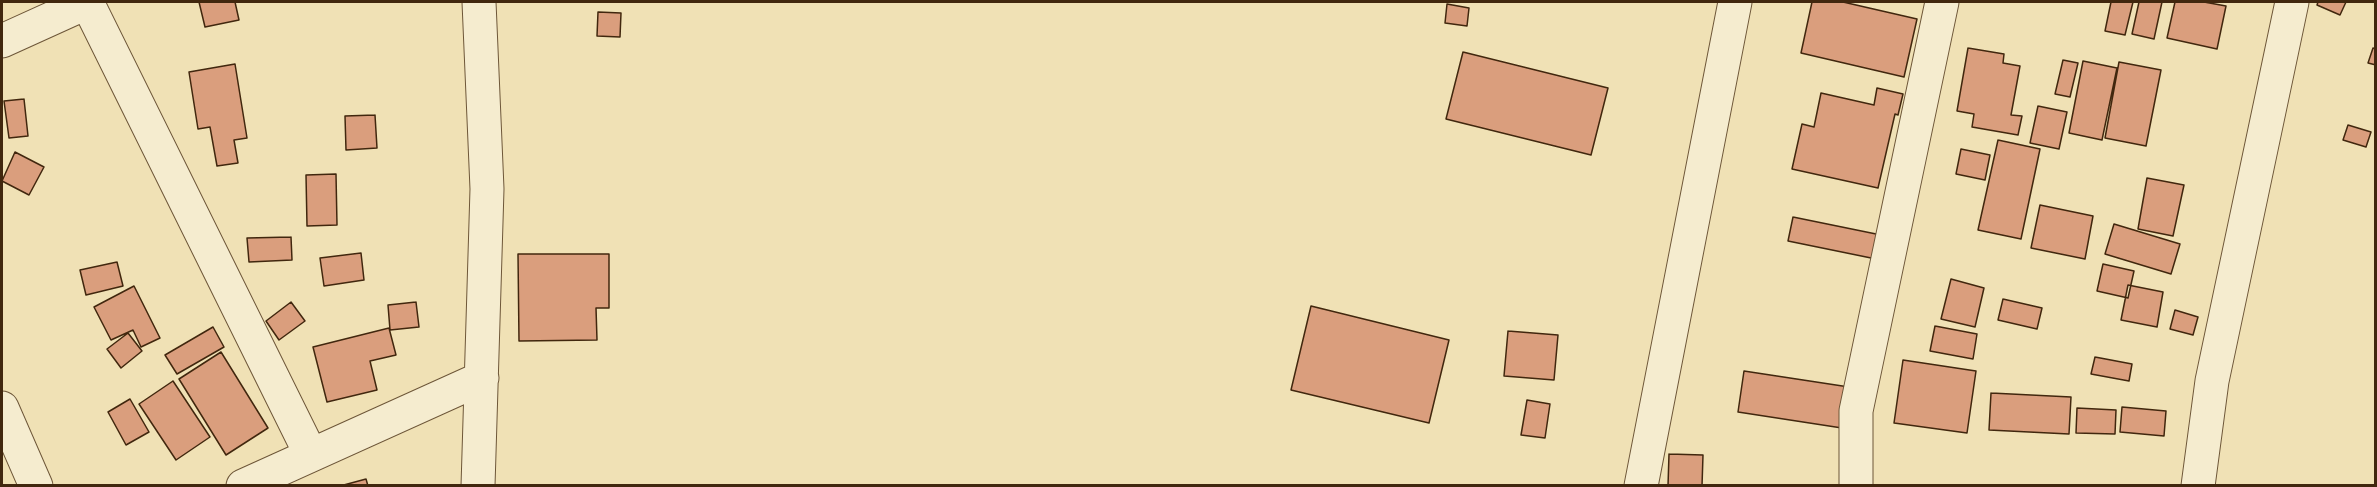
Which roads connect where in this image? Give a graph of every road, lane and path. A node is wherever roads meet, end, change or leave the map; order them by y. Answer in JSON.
{"nodes":[{"id":1,"x":87,"y":2,"type":"edge"},
{"id":2,"x":479,"y":2,"type":"edge"},
{"id":3,"x":1735,"y":2,"type":"edge"},
{"id":4,"x":1942,"y":2,"type":"edge"},
{"id":5,"x":2292,"y":2,"type":"edge"},
{"id":6,"x":2,"y":41,"type":"edge"},
{"id":7,"x":482,"y":378,"type":"junction"},
{"id":8,"x":2,"y":408,"type":"edge"},
{"id":9,"x":311,"y":455,"type":"junction"},
{"id":10,"x":36,"y":486,"type":"edge"},
{"id":11,"x":243,"y":486,"type":"edge"},
{"id":12,"x":478,"y":486,"type":"edge"},
{"id":13,"x":1641,"y":486,"type":"edge"},
{"id":14,"x":1856,"y":486,"type":"edge"},
{"id":15,"x":2198,"y":486,"type":"edge"}],
"edges":[{"from":1,"to":6,"type":"street"},
{"from":1,"to":9,"type":"street"},
{"from":2,"to":7,"type":"street"},
{"from":3,"to":13,"type":"street"},
{"from":4,"to":14,"type":"street"},
{"from":5,"to":15,"type":"street"},
{"from":7,"to":9,"type":"street"},
{"from":7,"to":12,"type":"street"},
{"from":8,"to":10,"type":"street"},
{"from":9,"to":11,"type":"street"}]}
